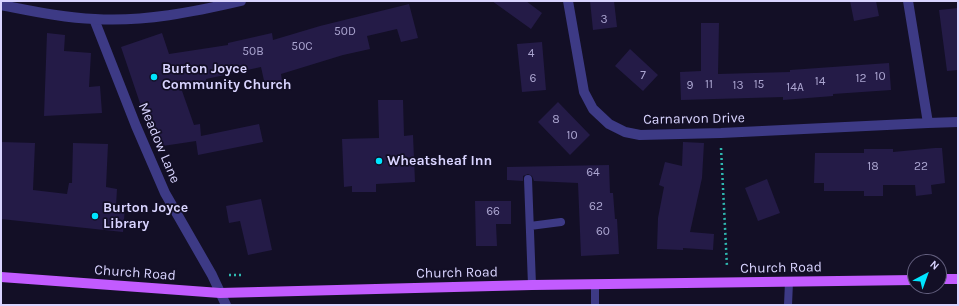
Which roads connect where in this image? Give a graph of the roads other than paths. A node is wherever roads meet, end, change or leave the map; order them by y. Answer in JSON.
{"nodes":[{"id":1,"x":241,"y":1,"type":"edge"},
{"id":2,"x":568,"y":1,"type":"edge"},
{"id":3,"x":908,"y":1,"type":"edge"},
{"id":4,"x":1,"y":5,"type":"edge"},
{"id":5,"x":94,"y":19,"type":"junction"},
{"id":6,"x":958,"y":122,"type":"edge"},
{"id":7,"x":928,"y":123,"type":"junction"},
{"id":8,"x":528,"y":179,"type":"dead end"},
{"id":9,"x":561,"y":222,"type":"dead end"},
{"id":10,"x":530,"y":226,"type":"junction"},
{"id":11,"x":1,"y":277,"type":"edge"},
{"id":12,"x":947,"y":279,"type":"edge"},
{"id":13,"x":958,"y":279,"type":"edge"},
{"id":14,"x":907,"y":280,"type":"edge"},
{"id":15,"x":789,"y":282,"type":"junction"},
{"id":16,"x":595,"y":284,"type":"junction"},
{"id":17,"x":532,"y":285,"type":"junction"},
{"id":18,"x":220,"y":293,"type":"junction"},
{"id":19,"x":226,"y":305,"type":"edge"},
{"id":20,"x":595,"y":305,"type":"edge"},
{"id":21,"x":788,"y":305,"type":"edge"}],
"edges":[{"from":1,"to":5,"type":"street"},
{"from":2,"to":7,"type":"street","name":"Carnarvon Drive"},
{"from":3,"to":7,"type":"street"},
{"from":4,"to":5,"type":"street"},
{"from":5,"to":18,"type":"street","name":"Meadow Lane"},
{"from":6,"to":7,"type":"street","name":"Carnarvon Drive"},
{"from":8,"to":10,"type":"lane"},
{"from":9,"to":10,"type":"lane"},
{"from":10,"to":17,"type":"lane"},
{"from":11,"to":18,"type":"main road","name":"Church Road"},
{"from":12,"to":13,"type":"main road"},
{"from":14,"to":15,"type":"main road","name":"Church Road"},
{"from":15,"to":16,"type":"main road","name":"Church Road"},
{"from":15,"to":21,"type":"lane"},
{"from":16,"to":17,"type":"main road","name":"Church Road"},
{"from":16,"to":20,"type":"lane"},
{"from":17,"to":18,"type":"main road","name":"Church Road"},
{"from":18,"to":19,"type":"street","name":"Meadow Lane"}]}
